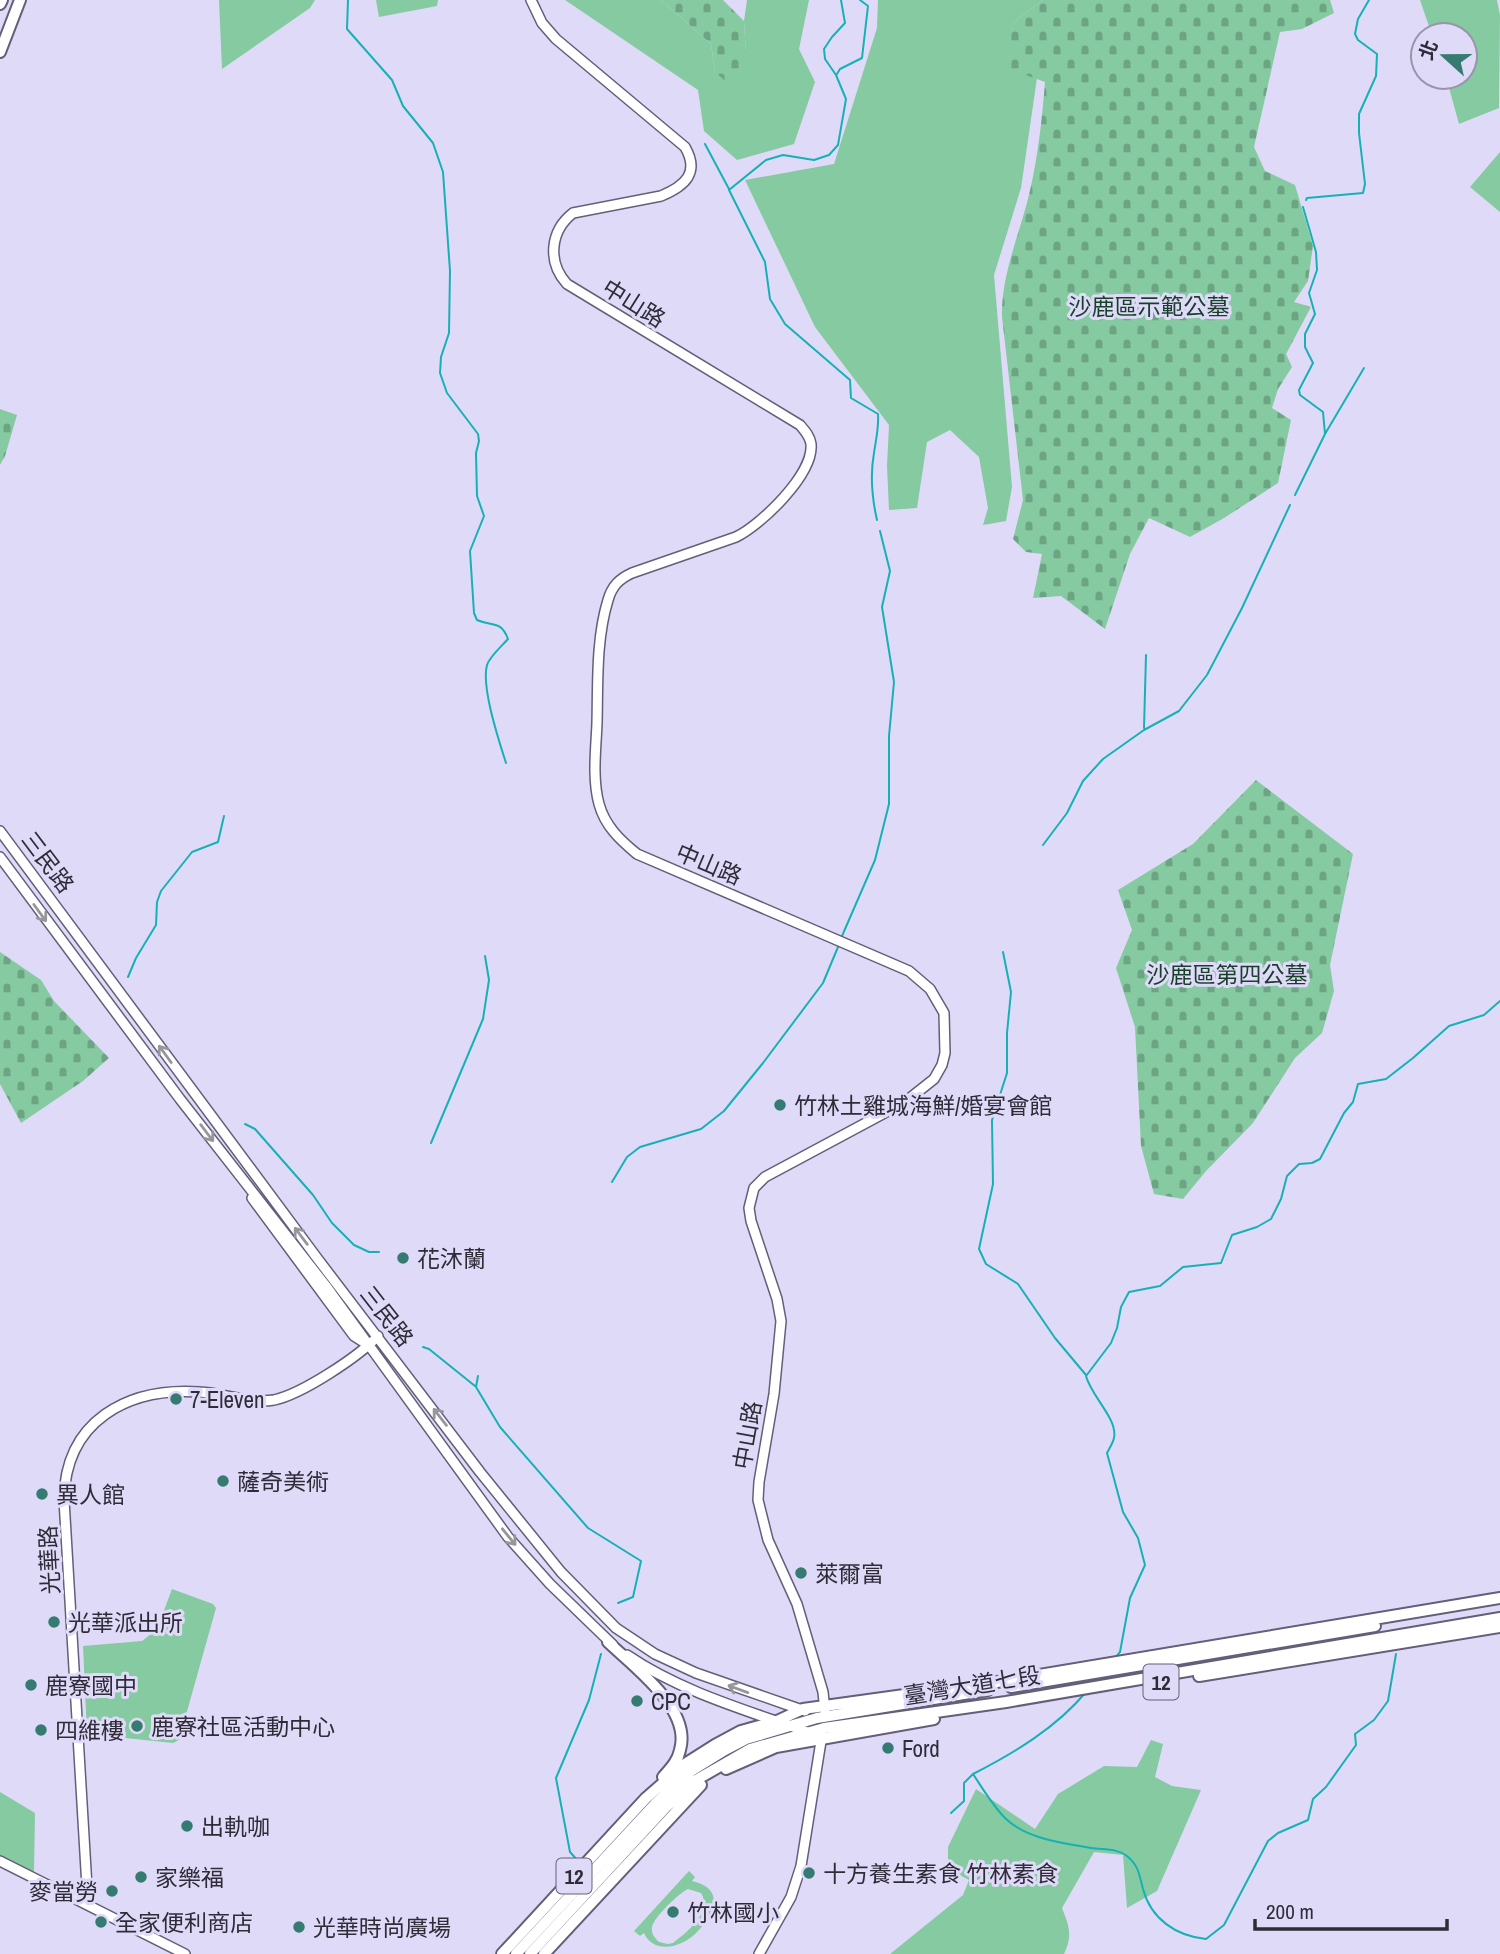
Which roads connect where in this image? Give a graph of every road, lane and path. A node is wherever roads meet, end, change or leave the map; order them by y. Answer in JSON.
{"nodes":[{"id":1,"x":20,"y":0,"type":"edge"},
{"id":2,"x":531,"y":0,"type":"edge"},
{"id":3,"x":0,"y":52,"type":"edge"},
{"id":4,"x":0,"y":831,"type":"edge"},
{"id":5,"x":0,"y":857,"type":"edge"},
{"id":6,"x":191,"y":1089,"type":"junction"},
{"id":7,"x":180,"y":1099,"type":"junction"},
{"id":8,"x":378,"y":1336,"type":"junction"},
{"id":9,"x":369,"y":1345,"type":"junction"},
{"id":10,"x":480,"y":1472,"type":"junction"},
{"id":11,"x":469,"y":1482,"type":"junction"},
{"id":12,"x":1500,"y":1598,"type":"edge"},
{"id":13,"x":588,"y":1600,"type":"junction"},
{"id":14,"x":1500,"y":1605,"type":"edge"},
{"id":15,"x":578,"y":1612,"type":"junction"},
{"id":16,"x":1500,"y":1618,"type":"edge"},
{"id":17,"x":1500,"y":1627,"type":"edge"},
{"id":18,"x":608,"y":1642,"type":"junction"},
{"id":19,"x":1095,"y":1673,"type":"junction"},
{"id":20,"x":991,"y":1683,"type":"junction"},
{"id":21,"x":803,"y":1709,"type":"junction"},
{"id":22,"x":778,"y":1720,"type":"junction"},
{"id":23,"x":822,"y":1721,"type":"junction"},
{"id":24,"x":792,"y":1726,"type":"junction"},
{"id":25,"x":806,"y":1732,"type":"junction"},
{"id":26,"x":646,"y":1798,"type":"junction"},
{"id":27,"x":0,"y":1861,"type":"edge"},
{"id":28,"x":88,"y":1903,"type":"junction"},
{"id":29,"x":185,"y":1954,"type":"edge"},
{"id":30,"x":502,"y":1954,"type":"edge"},
{"id":31,"x":516,"y":1954,"type":"edge"},
{"id":32,"x":530,"y":1954,"type":"edge"},
{"id":33,"x":544,"y":1954,"type":"edge"},
{"id":34,"x":759,"y":1954,"type":"edge"}],
"edges":[{"from":1,"to":3,"type":"main road"},
{"from":2,"to":23,"type":"street","name":"中山路"},
{"from":6,"to":4,"type":"street","name":"三民路","one_way":true},
{"from":5,"to":7,"type":"street","name":"三民路","one_way":true},
{"from":6,"to":7,"type":"street"},
{"from":8,"to":6,"type":"street","name":"三民路","one_way":true},
{"from":7,"to":9,"type":"street","name":"三民路","one_way":true},
{"from":8,"to":9,"type":"street","name":"光華路"},
{"from":10,"to":8,"type":"street","name":"三民路","one_way":true},
{"from":9,"to":11,"type":"street","name":"三民路"},
{"from":9,"to":28,"type":"street","name":"光華路"},
{"from":10,"to":11,"type":"street"},
{"from":10,"to":13,"type":"street","name":"三民路"},
{"from":11,"to":15,"type":"street","name":"三民路","one_way":true},
{"from":12,"to":20,"type":"main road","name":"臺灣大道七段","number":"12"},
{"from":13,"to":15,"type":"street"},
{"from":21,"to":13,"type":"street","name":"三民路","one_way":true},
{"from":14,"to":19,"type":"main road","name":"臺灣大道七段","number":"12"},
{"from":15,"to":18,"type":"street","name":"三民路"},
{"from":16,"to":23,"type":"main road","name":"臺灣大道七段","number":"12"},
{"from":17,"to":23,"type":"main road","name":"臺灣大道七段","number":"12"},
{"from":18,"to":22,"type":"street","name":"三民路"},
{"from":18,"to":26,"type":"main road"},
{"from":19,"to":20,"type":"main road","name":"臺灣大道七段","number":"12"},
{"from":19,"to":23,"type":"main road","name":"臺灣大道七段","number":"12"},
{"from":20,"to":23,"type":"main road","name":"臺灣大道七段","number":"12"},
{"from":21,"to":22,"type":"main road","name":"臺灣大道七段","number":"12"},
{"from":21,"to":23,"type":"main road","name":"臺灣大道七段","number":"12"},
{"from":22,"to":24,"type":"street","name":"三民路"},
{"from":22,"to":26,"type":"main road","name":"臺灣大道七段","number":"12"},
{"from":23,"to":24,"type":"main road","name":"臺灣大道七段","number":"12"},
{"from":23,"to":25,"type":"main road","name":"臺灣大道七段","number":"12"},
{"from":23,"to":33,"type":"main road","name":"臺灣大道七段","number":"12"},
{"from":23,"to":34,"type":"street","name":"中山路"},
{"from":24,"to":25,"type":"street","name":"三民路"},
{"from":24,"to":31,"type":"main road","name":"臺灣大道七段","number":"12"},
{"from":25,"to":32,"type":"main road","name":"臺灣大道七段","number":"12"},
{"from":26,"to":30,"type":"main road","name":"臺灣大道七段","number":"12"},
{"from":27,"to":28,"type":"street"},
{"from":28,"to":29,"type":"street"}]}
